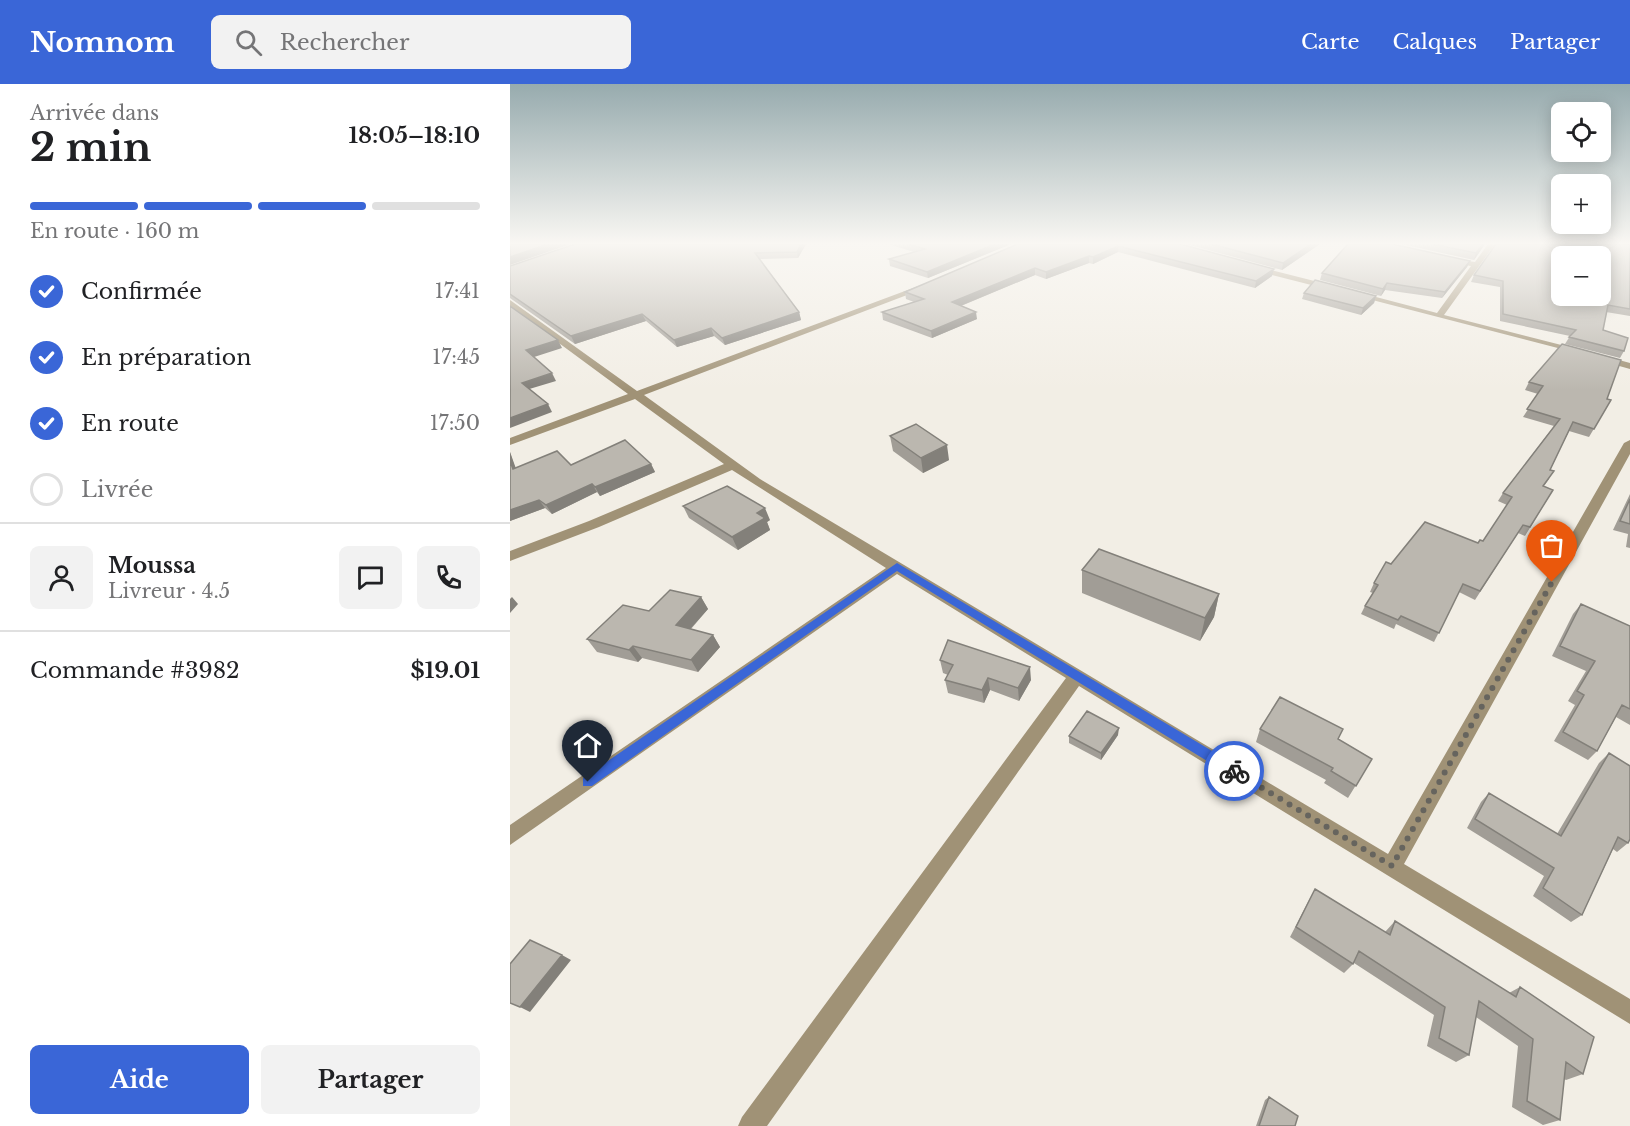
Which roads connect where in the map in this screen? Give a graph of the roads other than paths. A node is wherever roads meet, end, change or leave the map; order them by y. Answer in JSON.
{"nodes":[{"id":1,"x":910,"y":293,"type":"edge"},
{"id":2,"x":1350,"y":293,"type":"edge"},
{"id":3,"x":1456,"y":293,"type":"edge"},
{"id":4,"x":510,"y":303,"type":"edge"},
{"id":5,"x":1439,"y":316,"type":"junction"},
{"id":6,"x":1585,"y":354,"type":"edge"},
{"id":7,"x":1596,"y":357,"type":"edge"},
{"id":8,"x":1630,"y":366,"type":"edge"},
{"id":9,"x":635,"y":396,"type":"junction"},
{"id":10,"x":510,"y":442,"type":"edge"},
{"id":11,"x":1630,"y":442,"type":"edge"},
{"id":12,"x":1625,"y":461,"type":"edge"},
{"id":13,"x":733,"y":465,"type":"junction"},
{"id":14,"x":510,"y":556,"type":"edge"},
{"id":15,"x":897,"y":567,"type":"junction"},
{"id":16,"x":1077,"y":676,"type":"junction"},
{"id":17,"x":510,"y":836,"type":"edge"},
{"id":18,"x":1392,"y":866,"type":"junction"},
{"id":19,"x":1630,"y":1012,"type":"edge"},
{"id":20,"x":752,"y":1126,"type":"edge"}],
"edges":[{"from":1,"to":9,"type":"street"},
{"from":2,"to":5,"type":"street"},
{"from":3,"to":5,"type":"street"},
{"from":4,"to":9,"type":"street"},
{"from":5,"to":6,"type":"street"},
{"from":7,"to":8,"type":"street"},
{"from":9,"to":10,"type":"street"},
{"from":9,"to":13,"type":"street"},
{"from":11,"to":12,"type":"street"},
{"from":12,"to":18,"type":"street"},
{"from":13,"to":14,"type":"street"},
{"from":13,"to":15,"type":"street"},
{"from":15,"to":16,"type":"street"},
{"from":15,"to":17,"type":"street"},
{"from":16,"to":18,"type":"street"},
{"from":16,"to":20,"type":"street"},
{"from":18,"to":19,"type":"street"}]}
